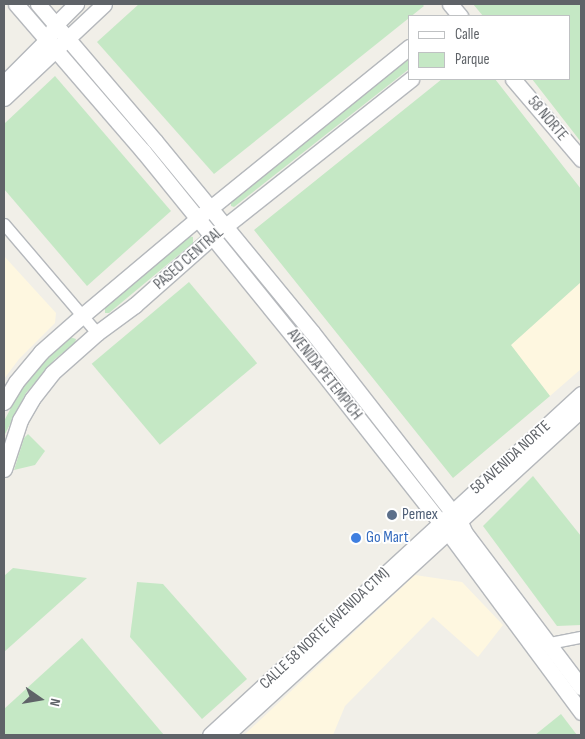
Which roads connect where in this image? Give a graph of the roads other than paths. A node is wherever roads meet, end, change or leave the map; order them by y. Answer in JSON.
{"nodes":[{"id":1,"x":16,"y":4,"type":"edge"},
{"id":2,"x":38,"y":4,"type":"edge"},
{"id":3,"x":50,"y":4,"type":"edge"},
{"id":4,"x":74,"y":4,"type":"edge"},
{"id":5,"x":104,"y":4,"type":"edge"},
{"id":6,"x":55,"y":25,"type":"junction"},
{"id":7,"x":68,"y":39,"type":"junction"},
{"id":8,"x":52,"y":44,"type":"junction"},
{"id":9,"x":408,"y":48,"type":"edge"},
{"id":10,"x":410,"y":80,"type":"edge"},
{"id":11,"x":514,"y":80,"type":"edge"},
{"id":12,"x":4,"y":83,"type":"edge"},
{"id":13,"x":4,"y":98,"type":"edge"},
{"id":14,"x":581,"y":159,"type":"edge"},
{"id":15,"x":203,"y":213,"type":"junction"},
{"id":16,"x":4,"y":224,"type":"edge"},
{"id":17,"x":220,"y":232,"type":"junction"},
{"id":18,"x":83,"y":315,"type":"junction"},
{"id":19,"x":96,"y":333,"type":"junction"},
{"id":20,"x":581,"y":394,"type":"edge"},
{"id":21,"x":4,"y":402,"type":"edge"},
{"id":22,"x":581,"y":410,"type":"edge"},
{"id":23,"x":4,"y":469,"type":"edge"},
{"id":24,"x":450,"y":522,"type":"junction"},
{"id":25,"x":581,"y":637,"type":"edge"},
{"id":26,"x":549,"y":643,"type":"junction"},
{"id":27,"x":581,"y":687,"type":"edge"},
{"id":28,"x":581,"y":712,"type":"edge"},
{"id":29,"x":210,"y":735,"type":"edge"},
{"id":30,"x":226,"y":735,"type":"edge"}],
"edges":[{"from":1,"to":8,"type":"main road","name":"AVENIDA PETEMPICH"},
{"from":2,"to":6,"type":"main road","name":"AVENIDA PETEMPICH"},
{"from":3,"to":4,"type":"main road"},
{"from":4,"to":6,"type":"main road"},
{"from":5,"to":7,"type":"main road"},
{"from":6,"to":7,"type":"main road","name":"AVENIDA PETEMPICH"},
{"from":6,"to":8,"type":"main road"},
{"from":7,"to":8,"type":"main road"},
{"from":7,"to":15,"type":"main road","name":"AVENIDA PETEMPICH"},
{"from":8,"to":12,"type":"main road"},
{"from":8,"to":13,"type":"main road"},
{"from":8,"to":15,"type":"main road","name":"AVENIDA PETEMPICH"},
{"from":9,"to":15,"type":"main road","name":"PASEO CENTRAL"},
{"from":10,"to":17,"type":"main road","name":"PASEO CENTRAL"},
{"from":11,"to":14,"type":"main road","name":"58 NORTE"},
{"from":15,"to":17,"type":"main road","name":"AVENIDA PETEMPICH"},
{"from":15,"to":18,"type":"main road","name":"PASEO CENTRAL"},
{"from":16,"to":18,"type":"street"},
{"from":17,"to":19,"type":"main road","name":"PASEO CENTRAL"},
{"from":17,"to":24,"type":"main road","name":"AVENIDA PETEMPICH"},
{"from":18,"to":19,"type":"street"},
{"from":18,"to":21,"type":"main road","name":"PASEO CENTRAL"},
{"from":19,"to":23,"type":"main road","name":"PASEO CENTRAL"},
{"from":20,"to":24,"type":"main road","name":"58 AVENIDA NORTE"},
{"from":22,"to":24,"type":"main road","name":"58 AVENIDA NORTE"},
{"from":24,"to":26,"type":"main road","name":"AVENIDA PETEMPICH"},
{"from":24,"to":28,"type":"main road","name":"AVENIDA PETEMPICH"},
{"from":24,"to":29,"type":"main road","name":"CALLE 58 NORTE (AVENIDA CTM)"},
{"from":24,"to":30,"type":"main road","name":"CALLE 58 NORTE (AVENIDA CTM)"},
{"from":25,"to":26,"type":"street"},
{"from":26,"to":27,"type":"main road","name":"AVENIDA PETEMPICH"}]}
